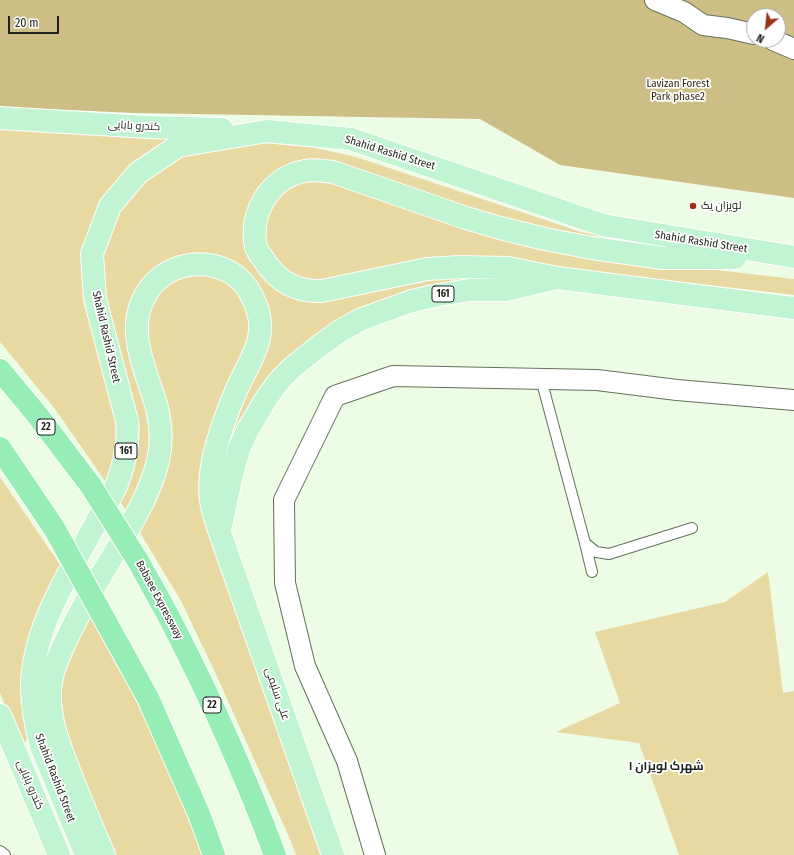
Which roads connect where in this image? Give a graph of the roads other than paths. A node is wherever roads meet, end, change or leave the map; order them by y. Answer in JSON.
{"nodes":[{"id":1,"x":654,"y":0,"type":"edge"},
{"id":2,"x":746,"y":32,"type":"edge"},
{"id":3,"x":0,"y":118,"type":"edge"},
{"id":4,"x":267,"y":131,"type":"junction"},
{"id":5,"x":794,"y":258,"type":"edge"},
{"id":6,"x":557,"y":278,"type":"junction"},
{"id":7,"x":724,"y":300,"type":"junction"},
{"id":8,"x":794,"y":308,"type":"edge"},
{"id":9,"x":794,"y":318,"type":"edge"},
{"id":10,"x":0,"y":370,"type":"edge"},
{"id":11,"x":541,"y":379,"type":"junction"},
{"id":12,"x":794,"y":400,"type":"edge"},
{"id":13,"x":0,"y":448,"type":"edge"},
{"id":14,"x":692,"y":528,"type":"dead end"},
{"id":15,"x":220,"y":533,"type":"junction"},
{"id":16,"x":585,"y":543,"type":"junction"},
{"id":17,"x":592,"y":572,"type":"dead end"},
{"id":18,"x":0,"y":715,"type":"edge"},
{"id":19,"x":0,"y":851,"type":"edge"},
{"id":20,"x":5,"y":855,"type":"edge"},
{"id":21,"x":59,"y":855,"type":"edge"},
{"id":22,"x":86,"y":855,"type":"edge"},
{"id":23,"x":104,"y":855,"type":"edge"},
{"id":24,"x":214,"y":855,"type":"edge"},
{"id":25,"x":275,"y":855,"type":"edge"},
{"id":26,"x":333,"y":855,"type":"edge"},
{"id":27,"x":375,"y":855,"type":"edge"}],
"edges":[{"from":1,"to":2,"type":"street"},
{"from":3,"to":4,"type":"main road","name":"کندرو بابایی"},
{"from":4,"to":5,"type":"main road","name":"Shahid Rashid Street","number":"161"},
{"from":4,"to":22,"type":"main road","name":"Shahid Rashid Street","number":"161"},
{"from":5,"to":6,"type":"main road"},
{"from":6,"to":7,"type":"main road","number":"161"},
{"from":6,"to":15,"type":"main road","number":"161"},
{"from":7,"to":8,"type":"main road","number":"161"},
{"from":7,"to":9,"type":"street"},
{"from":10,"to":25,"type":"highway","name":"Babaee Expressway","number":"22","bridge":true},
{"from":11,"to":12,"type":"street"},
{"from":11,"to":16,"type":"lane"},
{"from":11,"to":27,"type":"street"},
{"from":13,"to":24,"type":"highway","bridge":true},
{"from":14,"to":16,"type":"lane"},
{"from":15,"to":23,"type":"main road","name":"علی سلیمی"},
{"from":15,"to":26,"type":"main road","name":"علی سلیمی"},
{"from":16,"to":17,"type":"lane"},
{"from":18,"to":21,"type":"main road","name":"کندرو بابایی"},
{"from":19,"to":20,"type":"lane"}]}
